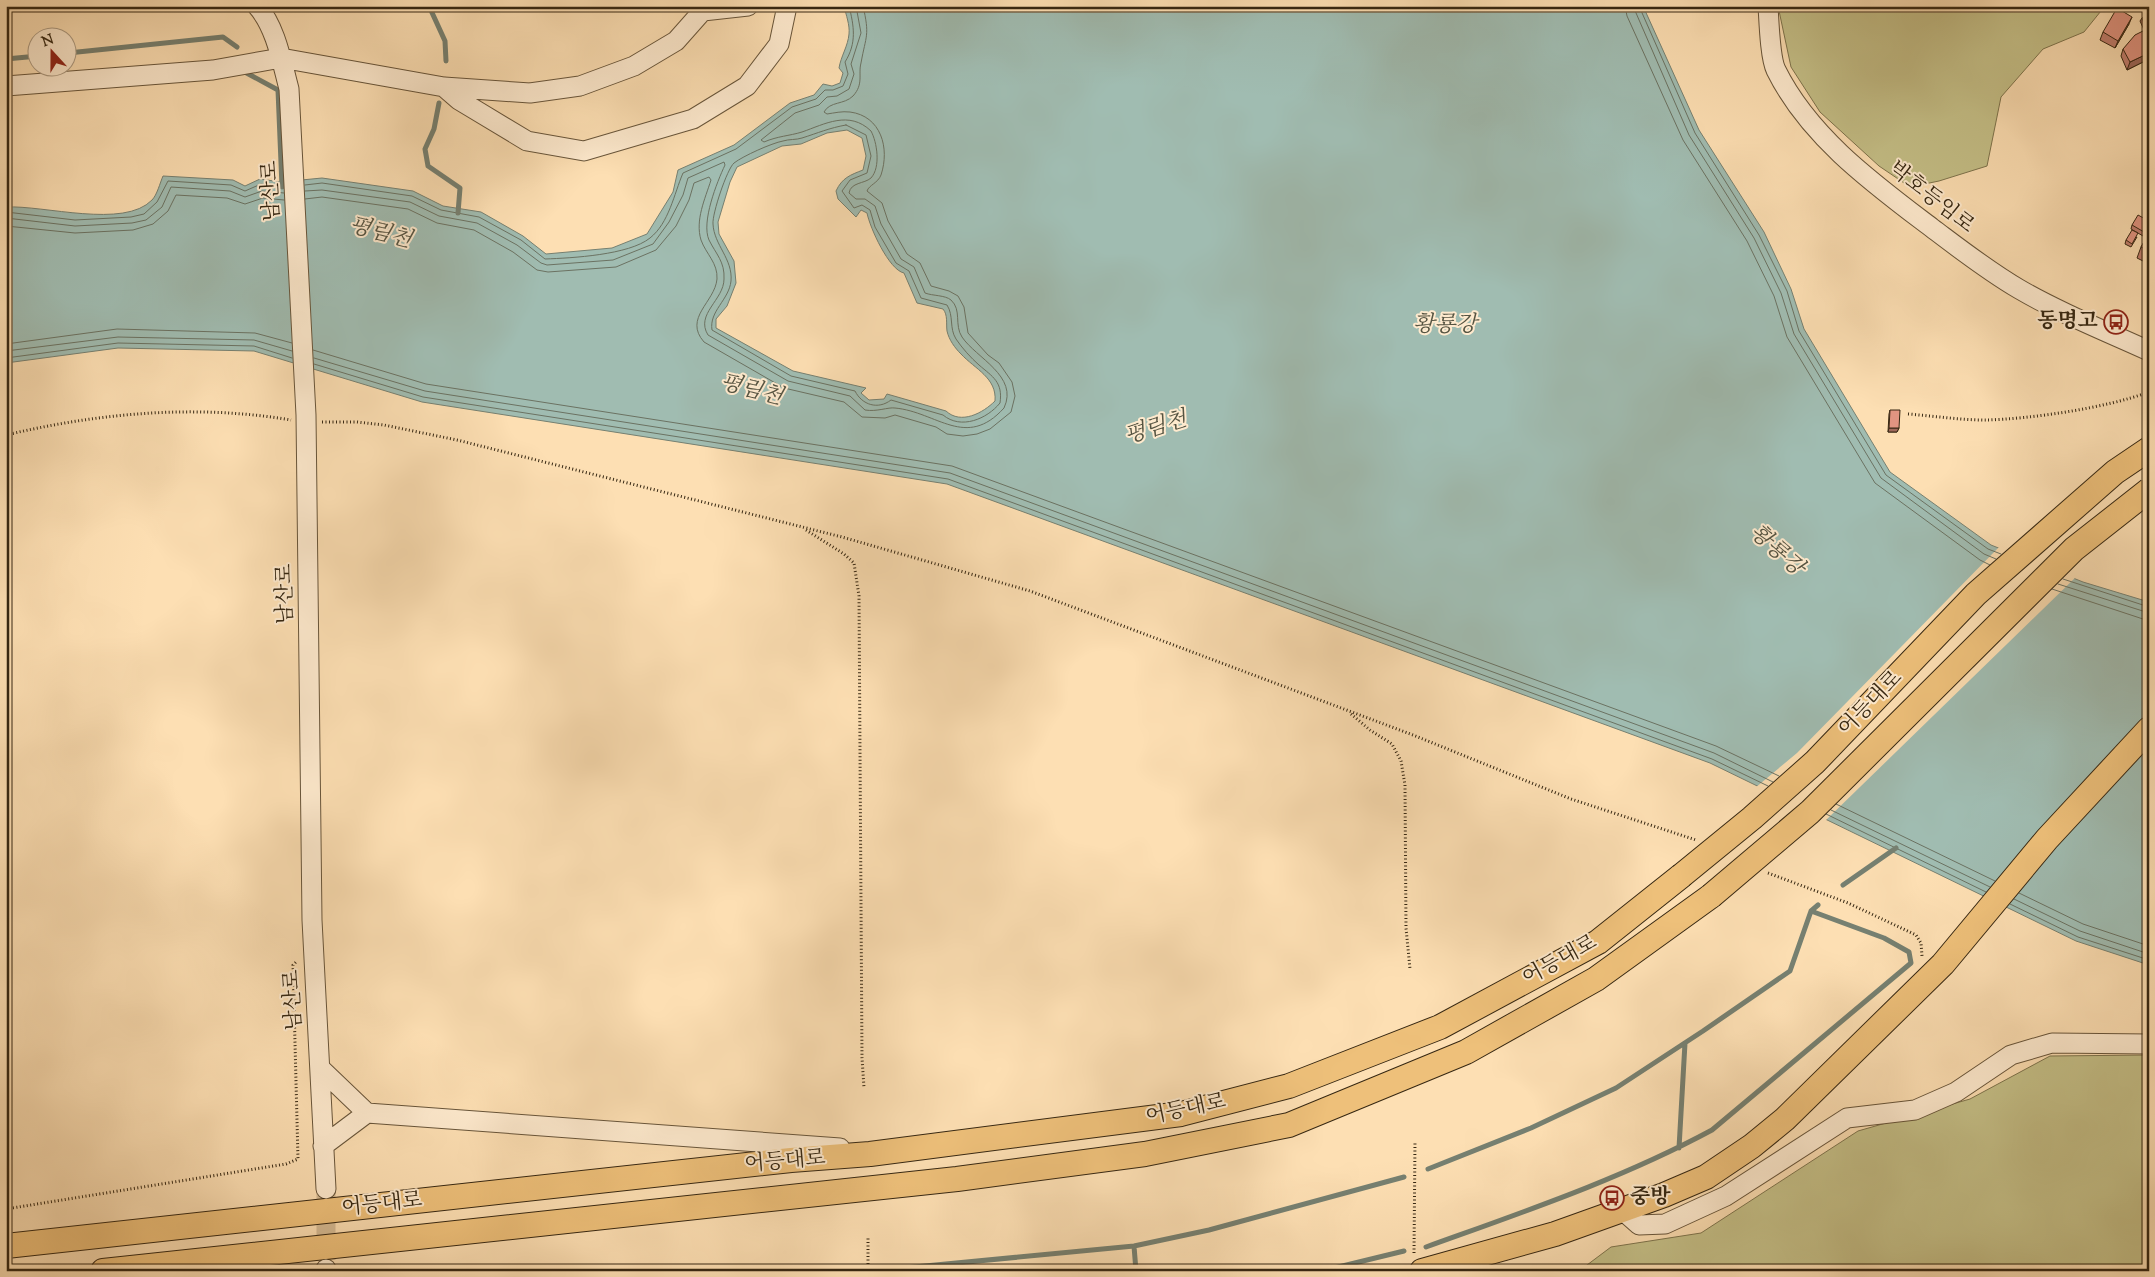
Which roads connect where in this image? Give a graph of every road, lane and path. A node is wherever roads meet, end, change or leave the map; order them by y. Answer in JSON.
{"nodes":[{"id":1,"x":257,"y":6,"type":"edge"},
{"id":2,"x":748,"y":6,"type":"edge"},
{"id":3,"x":787,"y":6,"type":"edge"},
{"id":4,"x":1768,"y":6,"type":"edge"},
{"id":5,"x":705,"y":9,"type":"edge"},
{"id":6,"x":281,"y":58,"type":"junction"},
{"id":7,"x":6,"y":86,"type":"edge"},
{"id":8,"x":444,"y":87,"type":"junction"},
{"id":9,"x":2149,"y":351,"type":"edge"},
{"id":10,"x":2149,"y":392,"type":"edge"},
{"id":11,"x":1908,"y":414,"type":"dead end"},
{"id":12,"x":306,"y":419,"type":"junction"},
{"id":13,"x":6,"y":436,"type":"edge"},
{"id":14,"x":2149,"y":449,"type":"edge"},
{"id":15,"x":2149,"y":490,"type":"edge"},
{"id":16,"x":803,"y":528,"type":"junction"},
{"id":17,"x":1349,"y":712,"type":"junction"},
{"id":18,"x":2149,"y":729,"type":"edge"},
{"id":19,"x":1702,"y":842,"type":"dead end"},
{"id":20,"x":1762,"y":870,"type":"dead end"},
{"id":21,"x":314,"y":951,"type":"junction"},
{"id":22,"x":1410,"y":969,"type":"dead end"},
{"id":23,"x":1925,"y":982,"type":"junction"},
{"id":24,"x":2149,"y":1044,"type":"edge"},
{"id":25,"x":320,"y":1068,"type":"junction"},
{"id":26,"x":864,"y":1088,"type":"dead end"},
{"id":27,"x":367,"y":1113,"type":"junction"},
{"id":28,"x":1415,"y":1141,"type":"dead end"},
{"id":29,"x":323,"y":1146,"type":"junction"},
{"id":30,"x":891,"y":1152,"type":"junction"},
{"id":31,"x":326,"y":1189,"type":"tunnel mouth"},
{"id":32,"x":6,"y":1209,"type":"edge"},
{"id":33,"x":1622,"y":1210,"type":"junction"},
{"id":34,"x":868,"y":1238,"type":"dead end"},
{"id":35,"x":6,"y":1246,"type":"edge"},
{"id":36,"x":1418,"y":1266,"type":"edge"},
{"id":37,"x":103,"y":1271,"type":"edge"},
{"id":38,"x":868,"y":1271,"type":"edge"}],
"edges":[{"from":1,"to":6,"type":"street","name":"남산로"},
{"from":2,"to":5,"type":"street"},
{"from":3,"to":8,"type":"street"},
{"from":4,"to":9,"type":"street","name":"박호등임로"},
{"from":5,"to":8,"type":"street"},
{"from":6,"to":7,"type":"street"},
{"from":6,"to":8,"type":"street"},
{"from":6,"to":12,"type":"street","name":"남산로"},
{"from":10,"to":11,"type":"path"},
{"from":12,"to":13,"type":"path"},
{"from":12,"to":16,"type":"path"},
{"from":12,"to":21,"type":"street","name":"남산로"},
{"from":14,"to":30,"type":"main road","name":"어등대로","bridge":true},
{"from":15,"to":37,"type":"main road","name":"어등대로","bridge":true},
{"from":16,"to":17,"type":"path"},
{"from":16,"to":26,"type":"path"},
{"from":17,"to":19,"type":"path"},
{"from":17,"to":22,"type":"path"},
{"from":18,"to":23,"type":"main road"},
{"from":20,"to":23,"type":"path"},
{"from":21,"to":25,"type":"street","name":"남산로"},
{"from":21,"to":32,"type":"path"},
{"from":23,"to":33,"type":"main road"},
{"from":24,"to":33,"type":"street"},
{"from":25,"to":27,"type":"street"},
{"from":25,"to":29,"type":"street","name":"남산로"},
{"from":27,"to":29,"type":"street"},
{"from":27,"to":30,"type":"street"},
{"from":28,"to":36,"type":"path"},
{"from":29,"to":31,"type":"street","name":"남산로"},
{"from":30,"to":35,"type":"main road","name":"어등대로"},
{"from":33,"to":36,"type":"main road"},
{"from":34,"to":38,"type":"path"}]}
